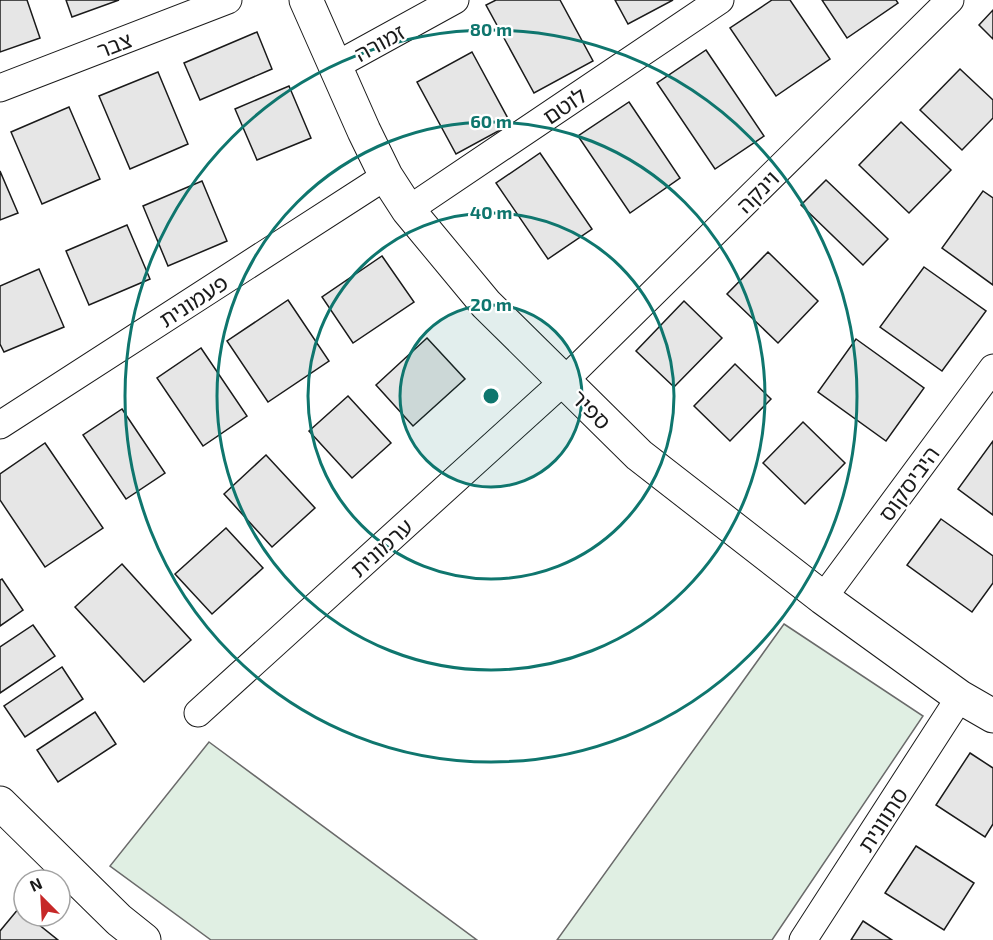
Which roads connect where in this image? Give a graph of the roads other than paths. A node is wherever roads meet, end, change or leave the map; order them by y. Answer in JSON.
{"nodes":[{"id":1,"x":228,"y":0,"type":"edge"},
{"id":2,"x":306,"y":0,"type":"edge"},
{"id":3,"x":455,"y":0,"type":"edge"},
{"id":4,"x":720,"y":0,"type":"edge"},
{"id":5,"x":950,"y":0,"type":"edge"},
{"id":6,"x":335,"y":66,"type":"junction"},
{"id":7,"x":0,"y":88,"type":"edge"},
{"id":8,"x":387,"y":176,"type":"junction"},
{"id":9,"x":408,"y":210,"type":"junction"},
{"id":10,"x":993,"y":368,"type":"edge"},
{"id":11,"x":564,"y":381,"type":"junction"},
{"id":12,"x":0,"y":425,"type":"edge"},
{"id":13,"x":823,"y":598,"type":"junction"},
{"id":14,"x":960,"y":697,"type":"junction"},
{"id":15,"x":198,"y":713,"type":"dead end"},
{"id":16,"x":993,"y":716,"type":"edge"},
{"id":17,"x":0,"y":803,"type":"edge"},
{"id":18,"x":144,"y":940,"type":"edge"},
{"id":19,"x":803,"y":940,"type":"edge"}],
"edges":[{"from":1,"to":7,"type":"street","name":"צבר"},
{"from":2,"to":6,"type":"street","name":"ספיר"},
{"from":3,"to":6,"type":"street","name":"זמורה"},
{"from":4,"to":9,"type":"street","name":"לוטם"},
{"from":5,"to":11,"type":"street","name":"וינקה"},
{"from":6,"to":8,"type":"street","name":"ספיר"},
{"from":8,"to":9,"type":"street","name":"ספיר"},
{"from":8,"to":12,"type":"street","name":"פעמונית"},
{"from":9,"to":11,"type":"street","name":"ספיר"},
{"from":10,"to":13,"type":"street","name":"היביסקוס"},
{"from":11,"to":13,"type":"street","name":"ספיר"},
{"from":11,"to":15,"type":"street","name":"ערמונית"},
{"from":13,"to":14,"type":"street","name":"ספיר"},
{"from":14,"to":16,"type":"street","name":"ספיר"},
{"from":14,"to":19,"type":"street","name":"סתוונית"},
{"from":17,"to":18,"type":"street"}]}
